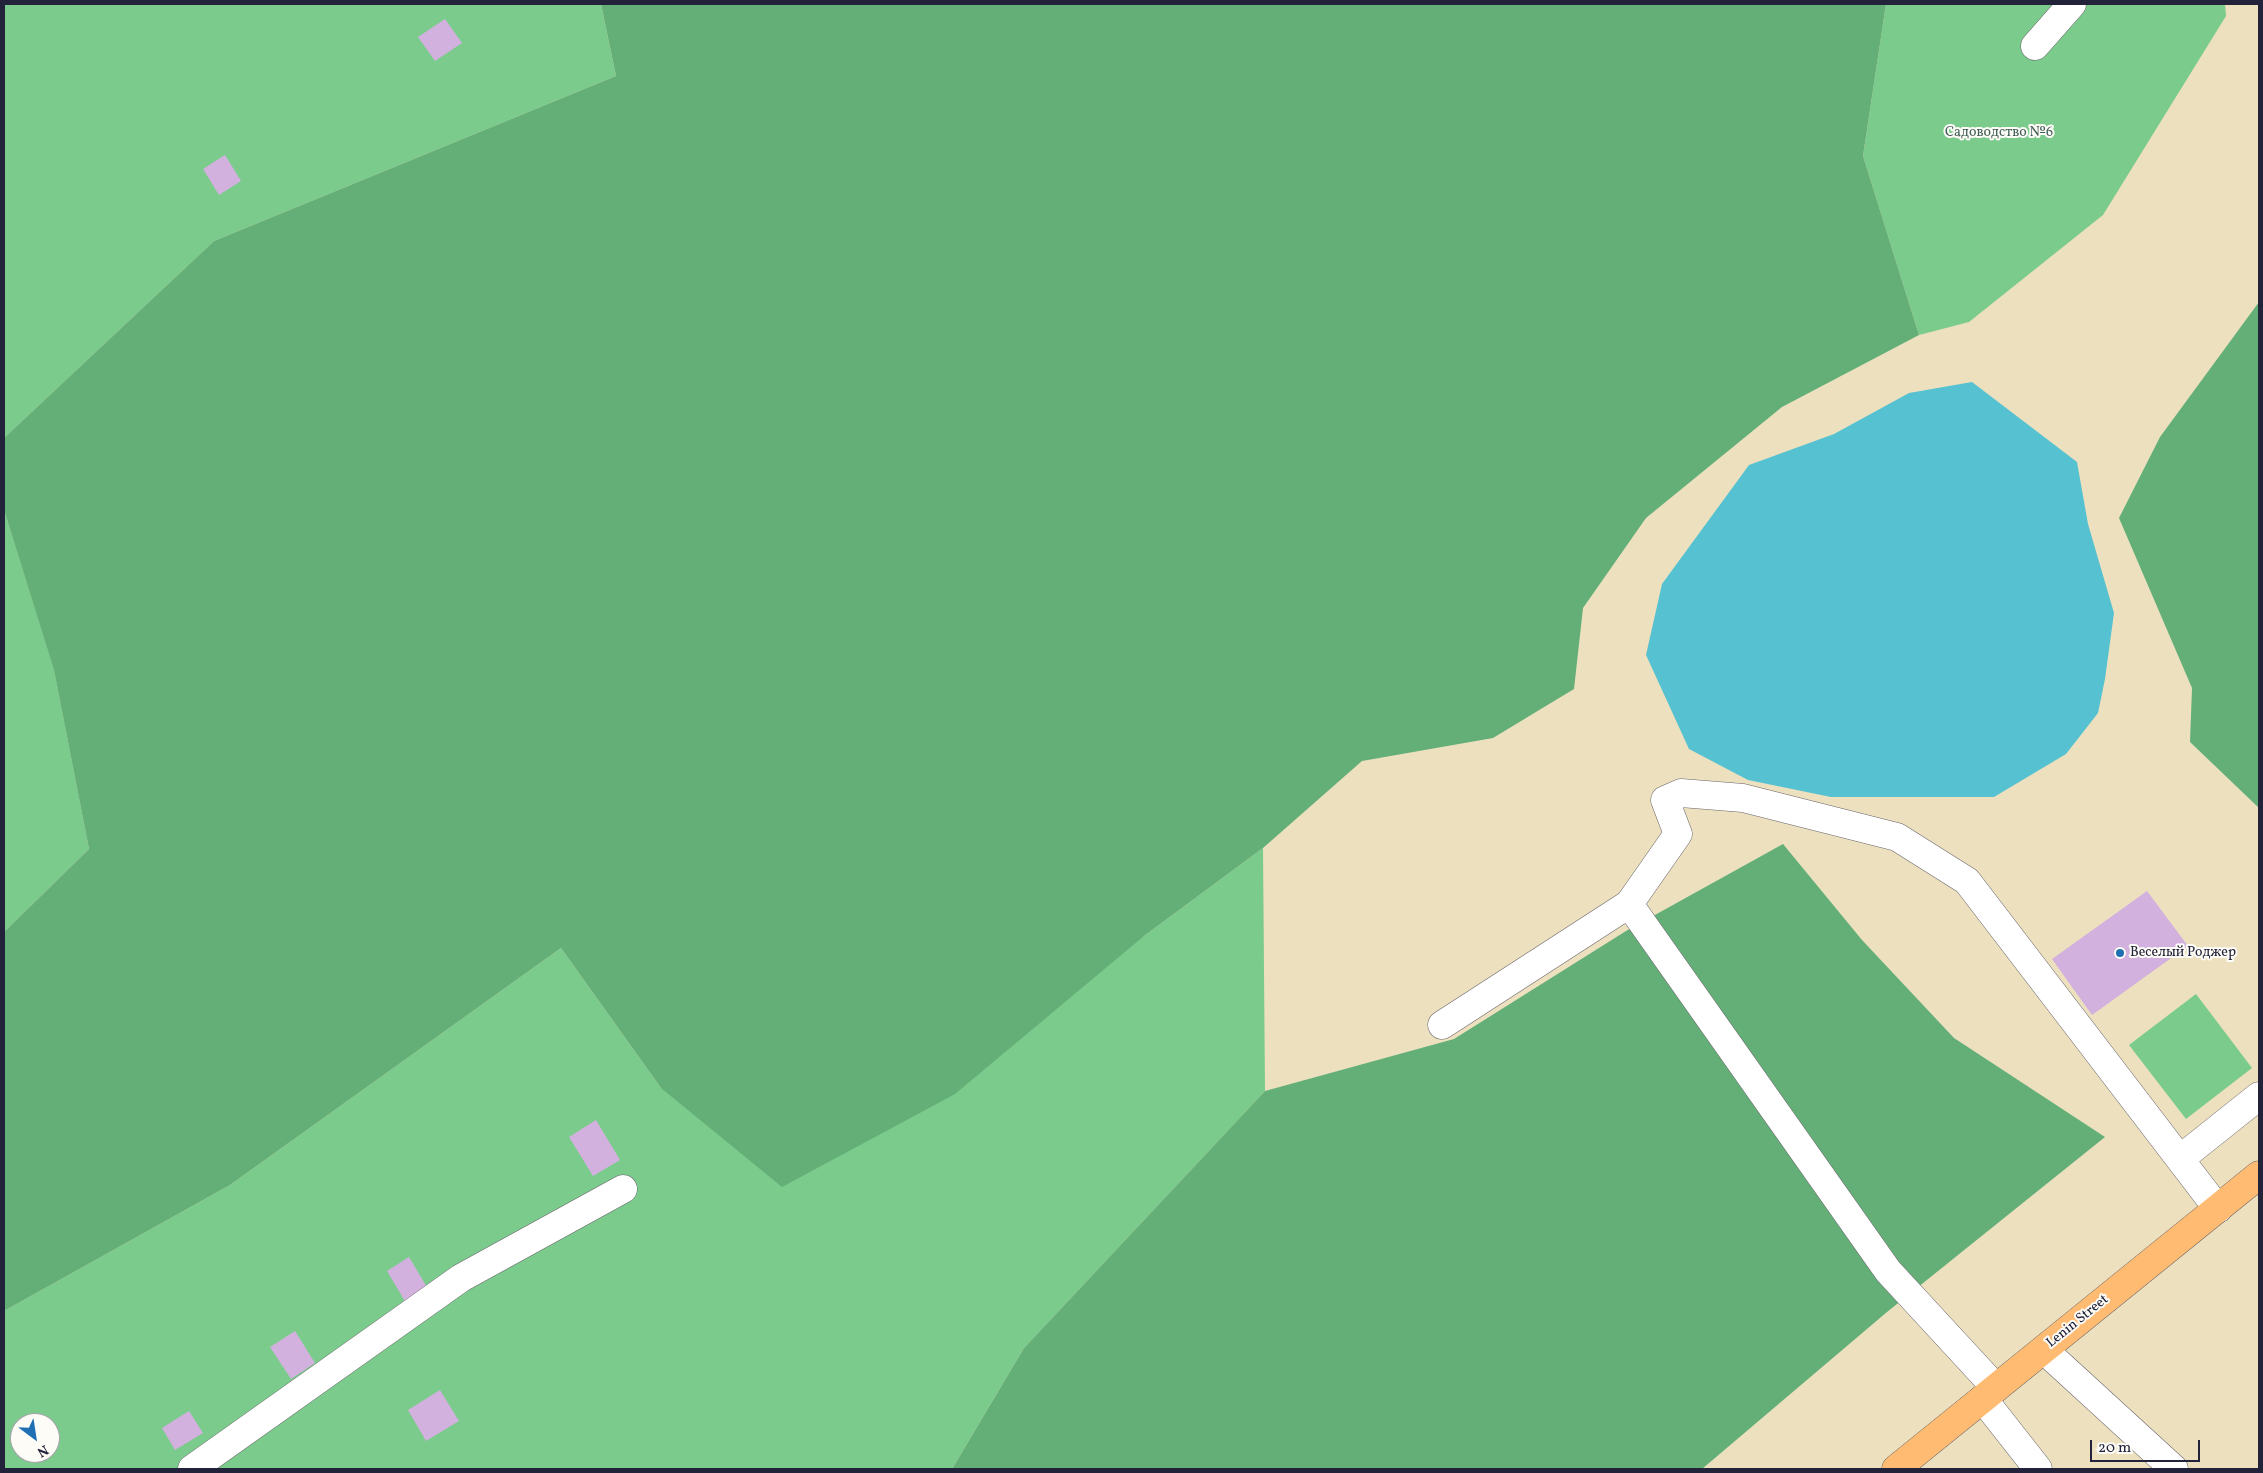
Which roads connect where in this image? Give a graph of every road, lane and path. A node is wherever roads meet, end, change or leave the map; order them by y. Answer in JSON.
{"nodes":[{"id":1,"x":2072,"y":4,"type":"edge"},
{"id":2,"x":2035,"y":46,"type":"dead end"},
{"id":3,"x":1629,"y":904,"type":"junction"},
{"id":4,"x":1442,"y":1025,"type":"dead end"},
{"id":5,"x":2259,"y":1096,"type":"edge"},
{"id":6,"x":2180,"y":1159,"type":"junction"},
{"id":7,"x":2259,"y":1175,"type":"edge"},
{"id":8,"x":623,"y":1189,"type":"dead end"},
{"id":9,"x":2218,"y":1209,"type":"junction"},
{"id":10,"x":2044,"y":1350,"type":"junction"},
{"id":11,"x":1990,"y":1394,"type":"junction"},
{"id":12,"x":192,"y":1469,"type":"edge"},
{"id":13,"x":1896,"y":1469,"type":"edge"},
{"id":14,"x":2038,"y":1469,"type":"edge"},
{"id":15,"x":2174,"y":1469,"type":"edge"}],
"edges":[{"from":1,"to":2,"type":"lane"},
{"from":3,"to":4,"type":"lane"},
{"from":3,"to":6,"type":"lane"},
{"from":3,"to":11,"type":"lane"},
{"from":5,"to":6,"type":"lane"},
{"from":6,"to":9,"type":"lane"},
{"from":7,"to":9,"type":"main road","name":"Lenin Street"},
{"from":8,"to":12,"type":"lane"},
{"from":9,"to":10,"type":"main road","name":"Lenin Street"},
{"from":10,"to":11,"type":"main road","name":"Lenin Street"},
{"from":10,"to":15,"type":"lane"},
{"from":11,"to":13,"type":"main road","name":"Lenin Street"},
{"from":11,"to":14,"type":"lane"}]}
